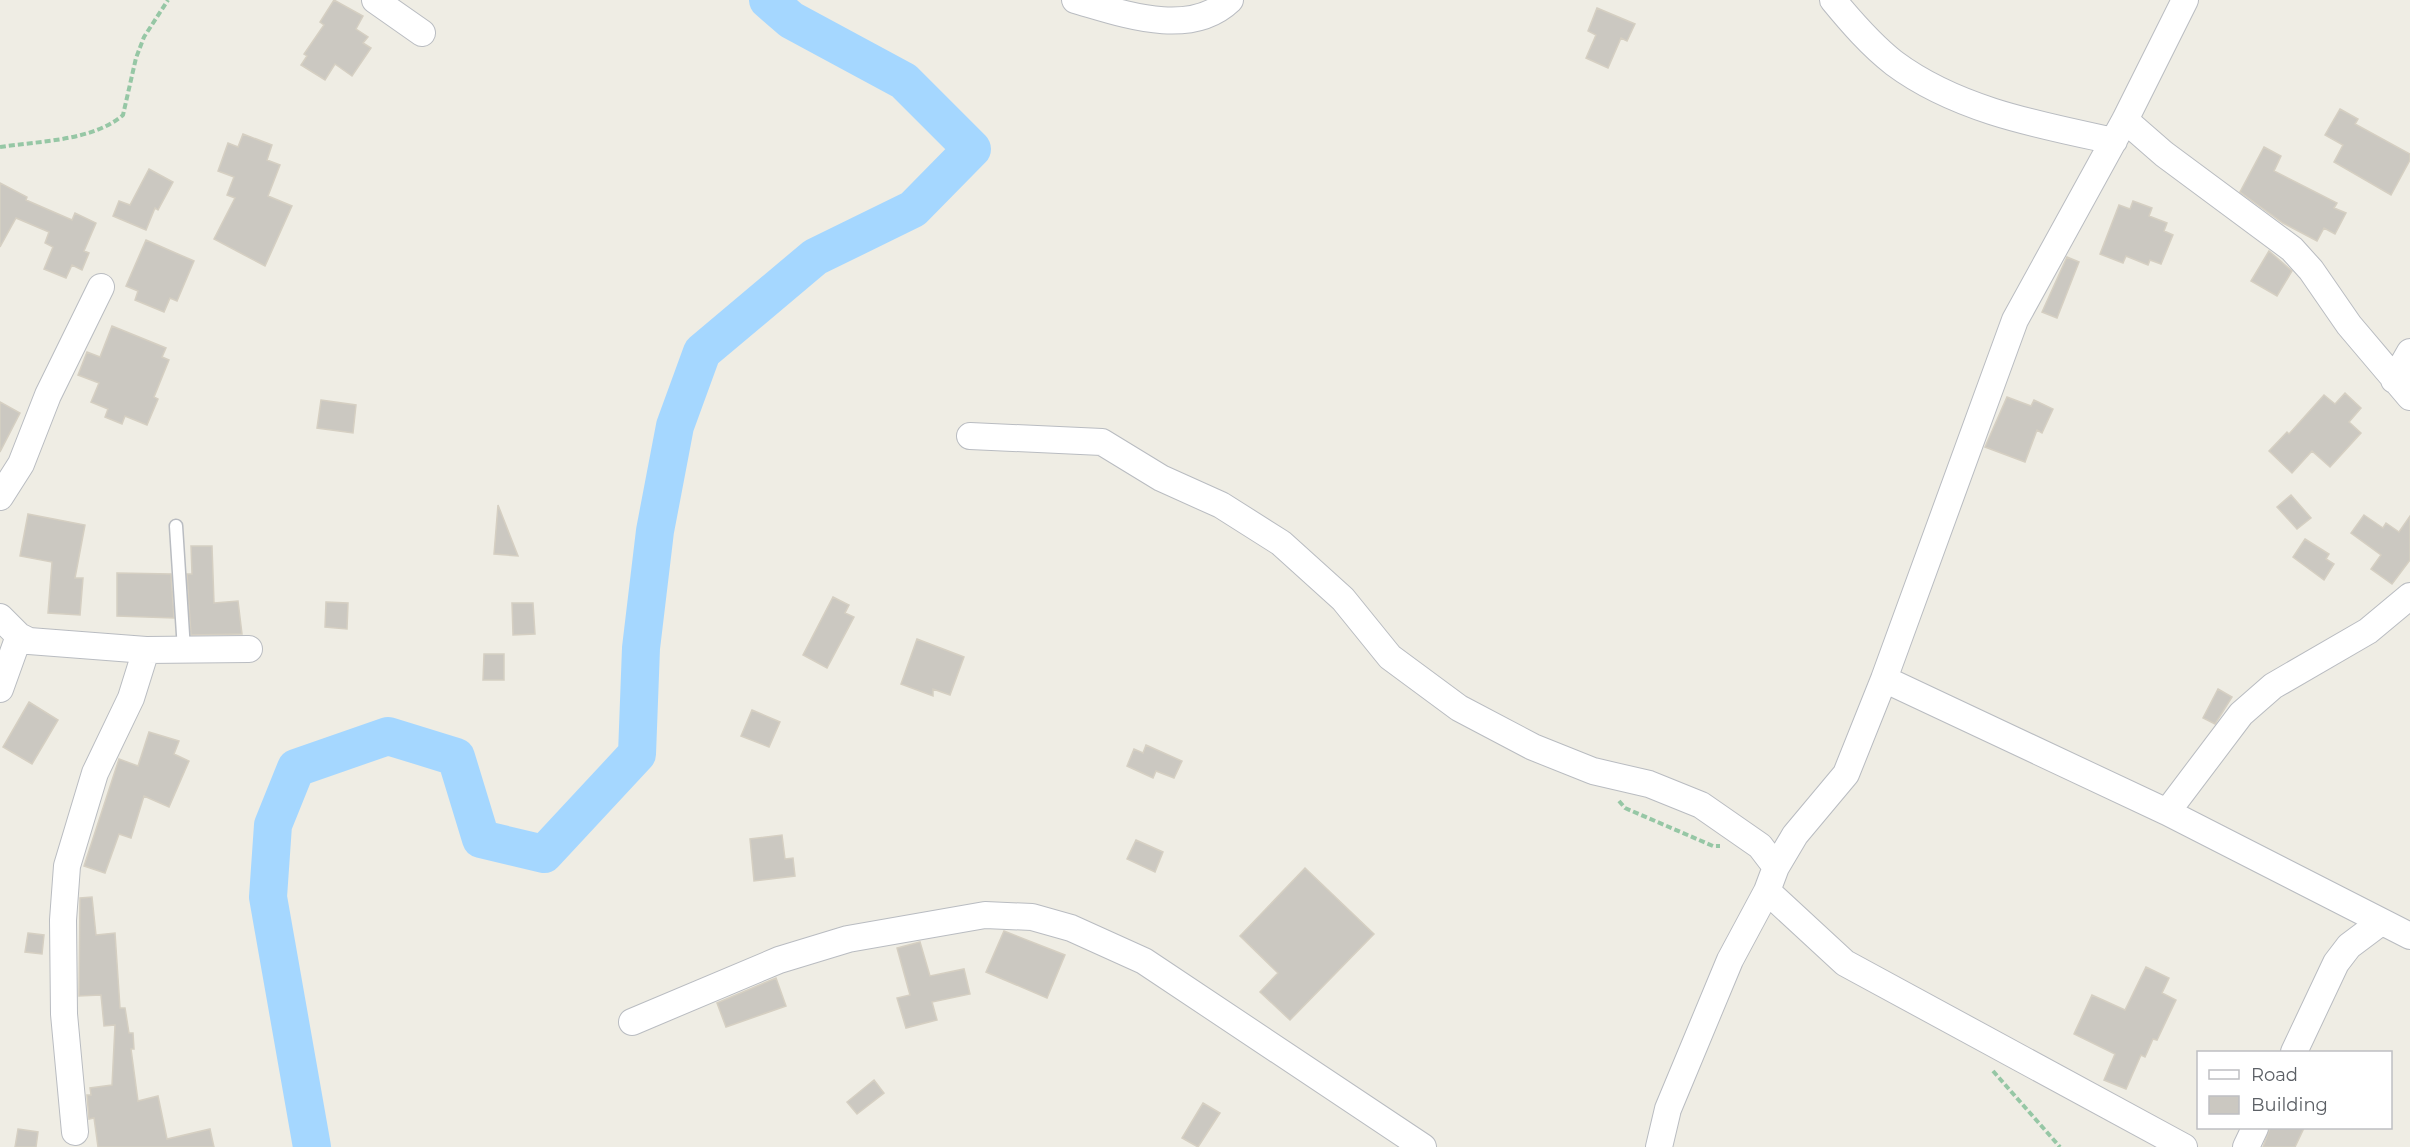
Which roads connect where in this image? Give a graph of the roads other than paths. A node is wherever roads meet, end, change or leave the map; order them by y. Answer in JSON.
{"nodes":[{"id":1,"x":375,"y":0,"type":"edge"},
{"id":2,"x":1075,"y":0,"type":"edge"},
{"id":3,"x":1230,"y":0,"type":"edge"},
{"id":4,"x":1833,"y":0,"type":"edge"},
{"id":5,"x":2185,"y":0,"type":"edge"},
{"id":6,"x":422,"y":33,"type":"dead end"},
{"id":7,"x":2120,"y":130,"type":"junction"},
{"id":8,"x":101,"y":287,"type":"dead end"},
{"id":9,"x":2410,"y":352,"type":"edge"},
{"id":10,"x":2402,"y":389,"type":"edge"},
{"id":11,"x":970,"y":436,"type":"dead end"},
{"id":12,"x":0,"y":497,"type":"edge"},
{"id":13,"x":176,"y":525,"type":"dead end"},
{"id":14,"x":2410,"y":596,"type":"edge"},
{"id":15,"x":0,"y":616,"type":"edge"},
{"id":16,"x":19,"y":636,"type":"junction"},
{"id":17,"x":249,"y":649,"type":"dead end"},
{"id":18,"x":146,"y":650,"type":"junction"},
{"id":19,"x":184,"y":650,"type":"junction"},
{"id":20,"x":1884,"y":679,"type":"junction"},
{"id":21,"x":0,"y":689,"type":"edge"},
{"id":22,"x":2167,"y":812,"type":"junction"},
{"id":23,"x":1776,"y":867,"type":"junction"},
{"id":24,"x":1767,"y":891,"type":"junction"},
{"id":25,"x":2381,"y":922,"type":"junction"},
{"id":26,"x":2410,"y":936,"type":"edge"},
{"id":27,"x":632,"y":1022,"type":"dead end"},
{"id":28,"x":2295,"y":1051,"type":"edge"},
{"id":29,"x":2255,"y":1129,"type":"edge"},
{"id":30,"x":75,"y":1132,"type":"dead end"},
{"id":31,"x":1423,"y":1147,"type":"edge"},
{"id":32,"x":1659,"y":1147,"type":"edge"},
{"id":33,"x":2184,"y":1147,"type":"edge"},
{"id":34,"x":2246,"y":1147,"type":"edge"}],
"edges":[{"from":1,"to":6,"type":"street"},
{"from":2,"to":3,"type":"street"},
{"from":4,"to":7,"type":"street"},
{"from":5,"to":7,"type":"street"},
{"from":7,"to":10,"type":"street"},
{"from":7,"to":20,"type":"street"},
{"from":8,"to":12,"type":"street"},
{"from":9,"to":10,"type":"street"},
{"from":11,"to":23,"type":"street"},
{"from":13,"to":19,"type":"lane"},
{"from":14,"to":22,"type":"street"},
{"from":15,"to":16,"type":"street"},
{"from":16,"to":18,"type":"street"},
{"from":16,"to":21,"type":"street"},
{"from":17,"to":19,"type":"street"},
{"from":18,"to":19,"type":"street"},
{"from":18,"to":30,"type":"street"},
{"from":20,"to":22,"type":"street"},
{"from":20,"to":23,"type":"street"},
{"from":22,"to":25,"type":"street"},
{"from":23,"to":24,"type":"street"},
{"from":24,"to":32,"type":"street"},
{"from":24,"to":33,"type":"street"},
{"from":25,"to":26,"type":"street"},
{"from":25,"to":28,"type":"street"},
{"from":27,"to":31,"type":"street"},
{"from":29,"to":34,"type":"street"}]}
